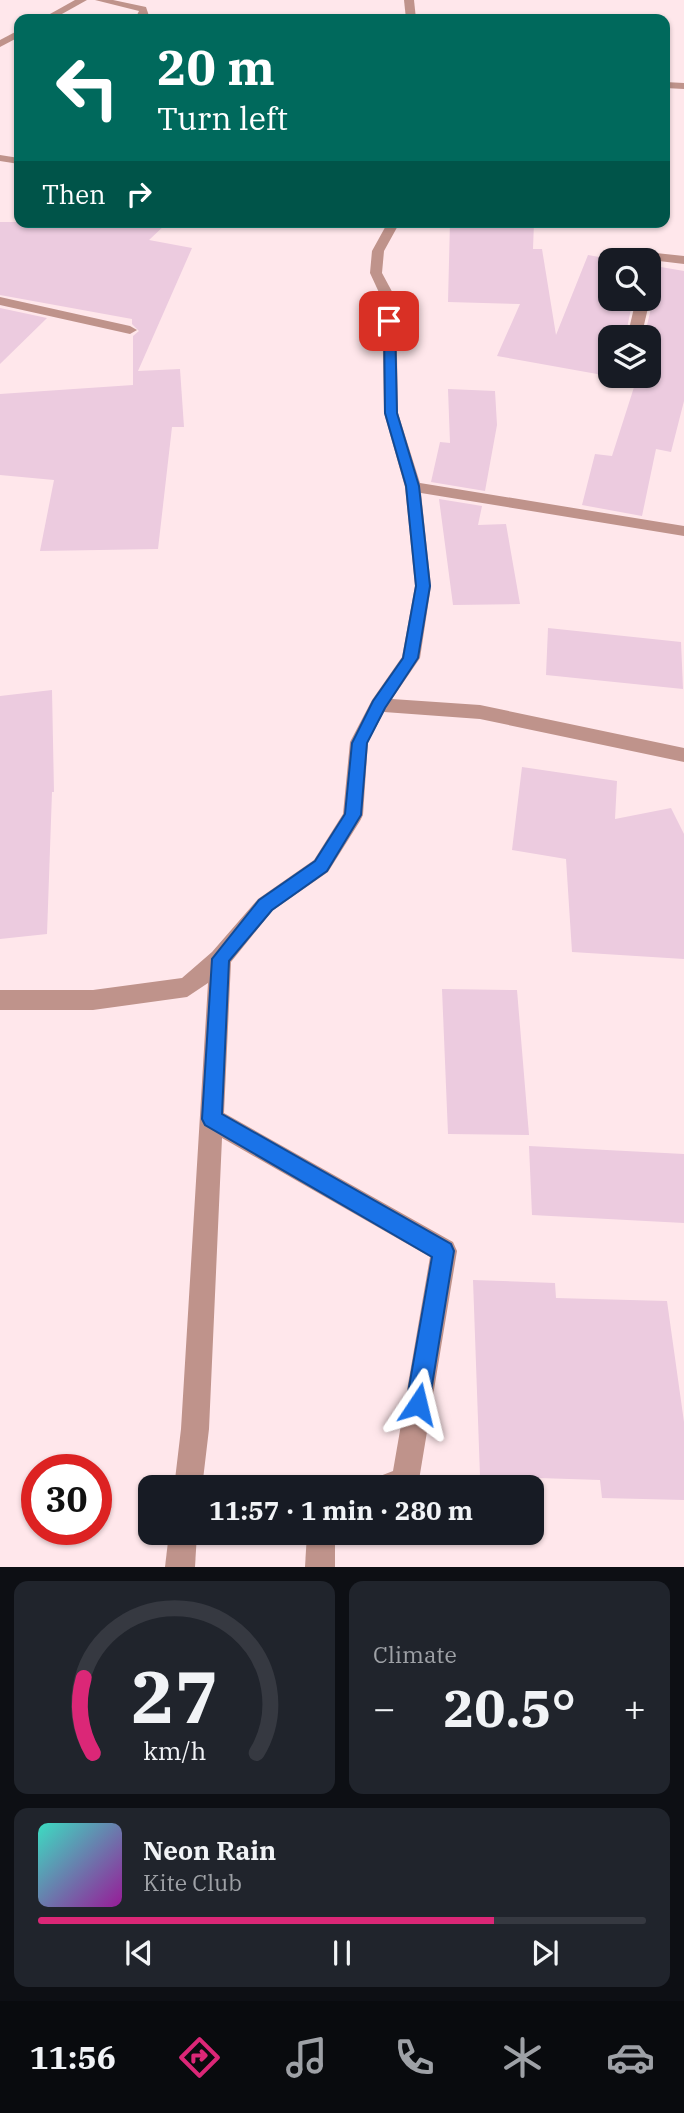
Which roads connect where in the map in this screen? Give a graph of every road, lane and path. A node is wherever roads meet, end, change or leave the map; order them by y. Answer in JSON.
{"nodes":[{"id":1,"x":82,"y":0,"type":"edge"},
{"id":2,"x":100,"y":0,"type":"edge"},
{"id":3,"x":55,"y":14,"type":"edge"},
{"id":4,"x":144,"y":14,"type":"edge"},
{"id":5,"x":391,"y":228,"type":"edge"},
{"id":6,"x":661,"y":258,"type":"edge"},
{"id":7,"x":684,"y":260,"type":"edge"},
{"id":8,"x":0,"y":301,"type":"edge"},
{"id":9,"x":130,"y":330,"type":"dead end"},
{"id":10,"x":413,"y":486,"type":"junction"},
{"id":11,"x":684,"y":531,"type":"edge"},
{"id":12,"x":379,"y":705,"type":"junction"},
{"id":13,"x":684,"y":755,"type":"edge"},
{"id":14,"x":220,"y":959,"type":"junction"},
{"id":15,"x":0,"y":1000,"type":"edge"},
{"id":16,"x":212,"y":1119,"type":"junction"},
{"id":17,"x":190,"y":1475,"type":"edge"},
{"id":18,"x":406,"y":1475,"type":"edge"},
{"id":19,"x":182,"y":1545,"type":"edge"},
{"id":20,"x":321,"y":1545,"type":"edge"},
{"id":21,"x":180,"y":1567,"type":"edge"},
{"id":22,"x":320,"y":1567,"type":"edge"}],
"edges":[{"from":1,"to":3,"type":"street"},
{"from":2,"to":4,"type":"street"},
{"from":5,"to":10,"type":"street"},
{"from":6,"to":7,"type":"street"},
{"from":8,"to":9,"type":"street"},
{"from":10,"to":11,"type":"street"},
{"from":10,"to":12,"type":"street"},
{"from":12,"to":13,"type":"street"},
{"from":12,"to":14,"type":"street"},
{"from":14,"to":15,"type":"street"},
{"from":14,"to":16,"type":"street"},
{"from":16,"to":17,"type":"street"},
{"from":16,"to":18,"type":"street"},
{"from":19,"to":21,"type":"street"},
{"from":20,"to":22,"type":"street"}]}
